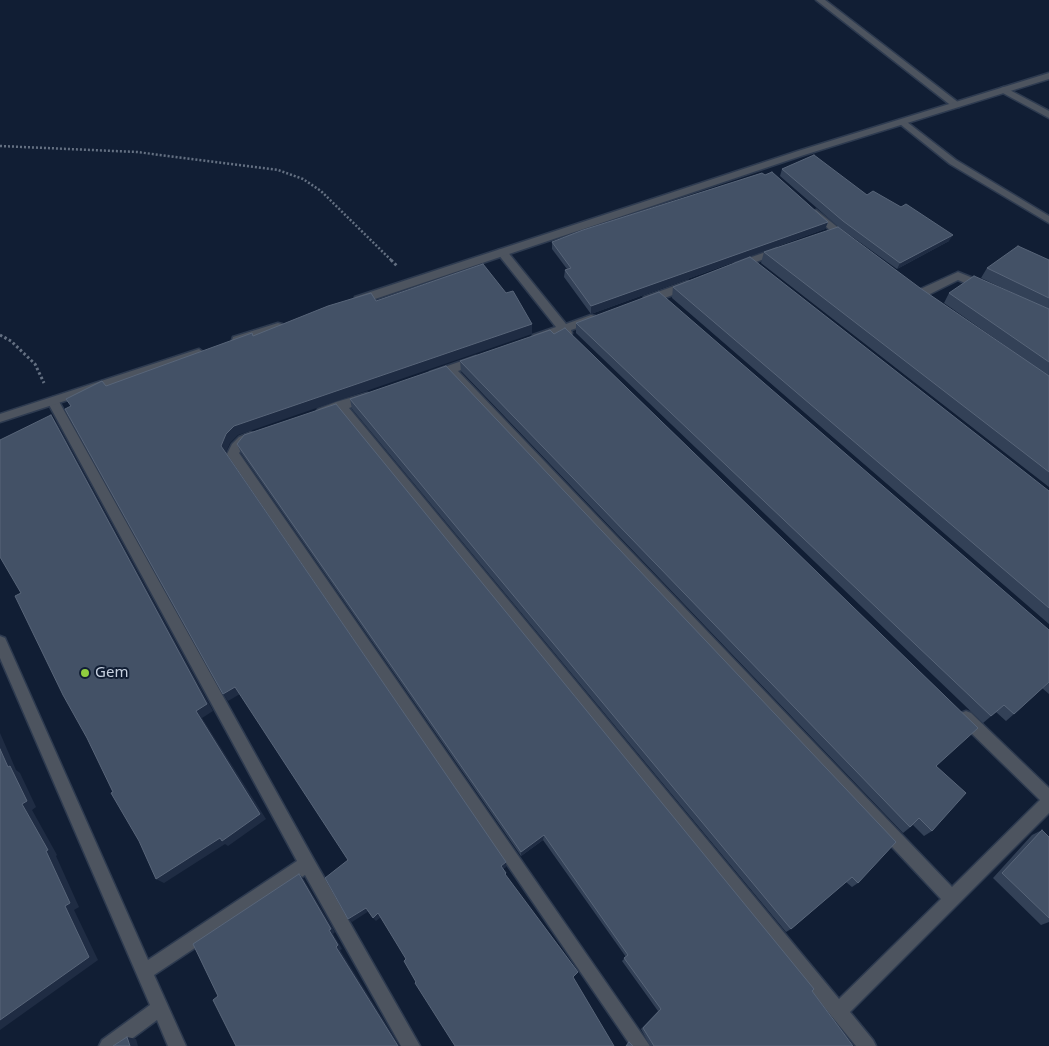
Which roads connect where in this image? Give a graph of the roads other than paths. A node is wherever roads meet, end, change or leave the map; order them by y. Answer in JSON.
{"nodes":[{"id":1,"x":820,"y":0,"type":"edge"},
{"id":2,"x":1049,"y":76,"type":"edge"},
{"id":3,"x":1004,"y":90,"type":"junction"},
{"id":4,"x":956,"y":104,"type":"junction"},
{"id":5,"x":1049,"y":115,"type":"edge"},
{"id":6,"x":903,"y":122,"type":"junction"},
{"id":7,"x":810,"y":208,"type":"edge"},
{"id":8,"x":1049,"y":220,"type":"edge"},
{"id":9,"x":859,"y":248,"type":"edge"},
{"id":10,"x":784,"y":249,"type":"edge"},
{"id":11,"x":502,"y":252,"type":"junction"},
{"id":12,"x":731,"y":268,"type":"edge"},
{"id":13,"x":696,"y":282,"type":"edge"},
{"id":14,"x":991,"y":290,"type":"edge"},
{"id":15,"x":920,"y":294,"type":"edge"},
{"id":16,"x":349,"y":303,"type":"edge"},
{"id":17,"x":634,"y":305,"type":"edge"},
{"id":18,"x":598,"y":317,"type":"edge"},
{"id":19,"x":284,"y":325,"type":"edge"},
{"id":20,"x":562,"y":328,"type":"junction"},
{"id":21,"x":525,"y":342,"type":"edge"},
{"id":22,"x":577,"y":342,"type":"edge"},
{"id":23,"x":228,"y":343,"type":"edge"},
{"id":24,"x":210,"y":349,"type":"edge"},
{"id":25,"x":488,"y":356,"type":"edge"},
{"id":26,"x":451,"y":370,"type":"junction"},
{"id":27,"x":423,"y":378,"type":"edge"},
{"id":28,"x":377,"y":393,"type":"edge"},
{"id":29,"x":52,"y":401,"type":"junction"},
{"id":30,"x":340,"y":405,"type":"junction"},
{"id":31,"x":314,"y":415,"type":"edge"},
{"id":32,"x":0,"y":418,"type":"edge"},
{"id":33,"x":261,"y":434,"type":"edge"},
{"id":34,"x":0,"y":642,"type":"edge"},
{"id":35,"x":956,"y":708,"type":"edge"},
{"id":36,"x":1049,"y":798,"type":"edge"},
{"id":37,"x":1049,"y":802,"type":"edge"},
{"id":38,"x":307,"y":864,"type":"junction"},
{"id":39,"x":952,"y":899,"type":"junction"},
{"id":40,"x":144,"y":972,"type":"junction"},
{"id":41,"x":160,"y":1008,"type":"junction"},
{"id":42,"x":840,"y":1011,"type":"junction"},
{"id":43,"x":108,"y":1046,"type":"edge"},
{"id":44,"x":177,"y":1046,"type":"edge"},
{"id":45,"x":411,"y":1046,"type":"edge"},
{"id":46,"x":641,"y":1046,"type":"edge"},
{"id":47,"x":868,"y":1046,"type":"edge"}],
"edges":[{"from":1,"to":4,"type":"street"},
{"from":2,"to":3,"type":"street"},
{"from":3,"to":4,"type":"street"},
{"from":3,"to":5,"type":"street"},
{"from":4,"to":6,"type":"street"},
{"from":6,"to":8,"type":"street"},
{"from":6,"to":11,"type":"street"},
{"from":7,"to":9,"type":"street"},
{"from":10,"to":12,"type":"street"},
{"from":11,"to":16,"type":"street"},
{"from":11,"to":20,"type":"street"},
{"from":13,"to":17,"type":"street"},
{"from":14,"to":15,"type":"street"},
{"from":18,"to":20,"type":"street"},
{"from":19,"to":23,"type":"street"},
{"from":20,"to":21,"type":"street"},
{"from":20,"to":22,"type":"street"},
{"from":24,"to":29,"type":"street"},
{"from":25,"to":26,"type":"street"},
{"from":26,"to":27,"type":"street"},
{"from":26,"to":39,"type":"street"},
{"from":28,"to":30,"type":"street"},
{"from":29,"to":32,"type":"street"},
{"from":29,"to":38,"type":"street"},
{"from":30,"to":31,"type":"street"},
{"from":30,"to":42,"type":"street"},
{"from":33,"to":46,"type":"street"},
{"from":34,"to":40,"type":"street"},
{"from":35,"to":36,"type":"street"},
{"from":37,"to":39,"type":"street"},
{"from":38,"to":40,"type":"street"},
{"from":38,"to":45,"type":"street"},
{"from":39,"to":42,"type":"street"},
{"from":40,"to":41,"type":"street"},
{"from":41,"to":43,"type":"street"},
{"from":41,"to":44,"type":"street"},
{"from":42,"to":47,"type":"street"}]}
